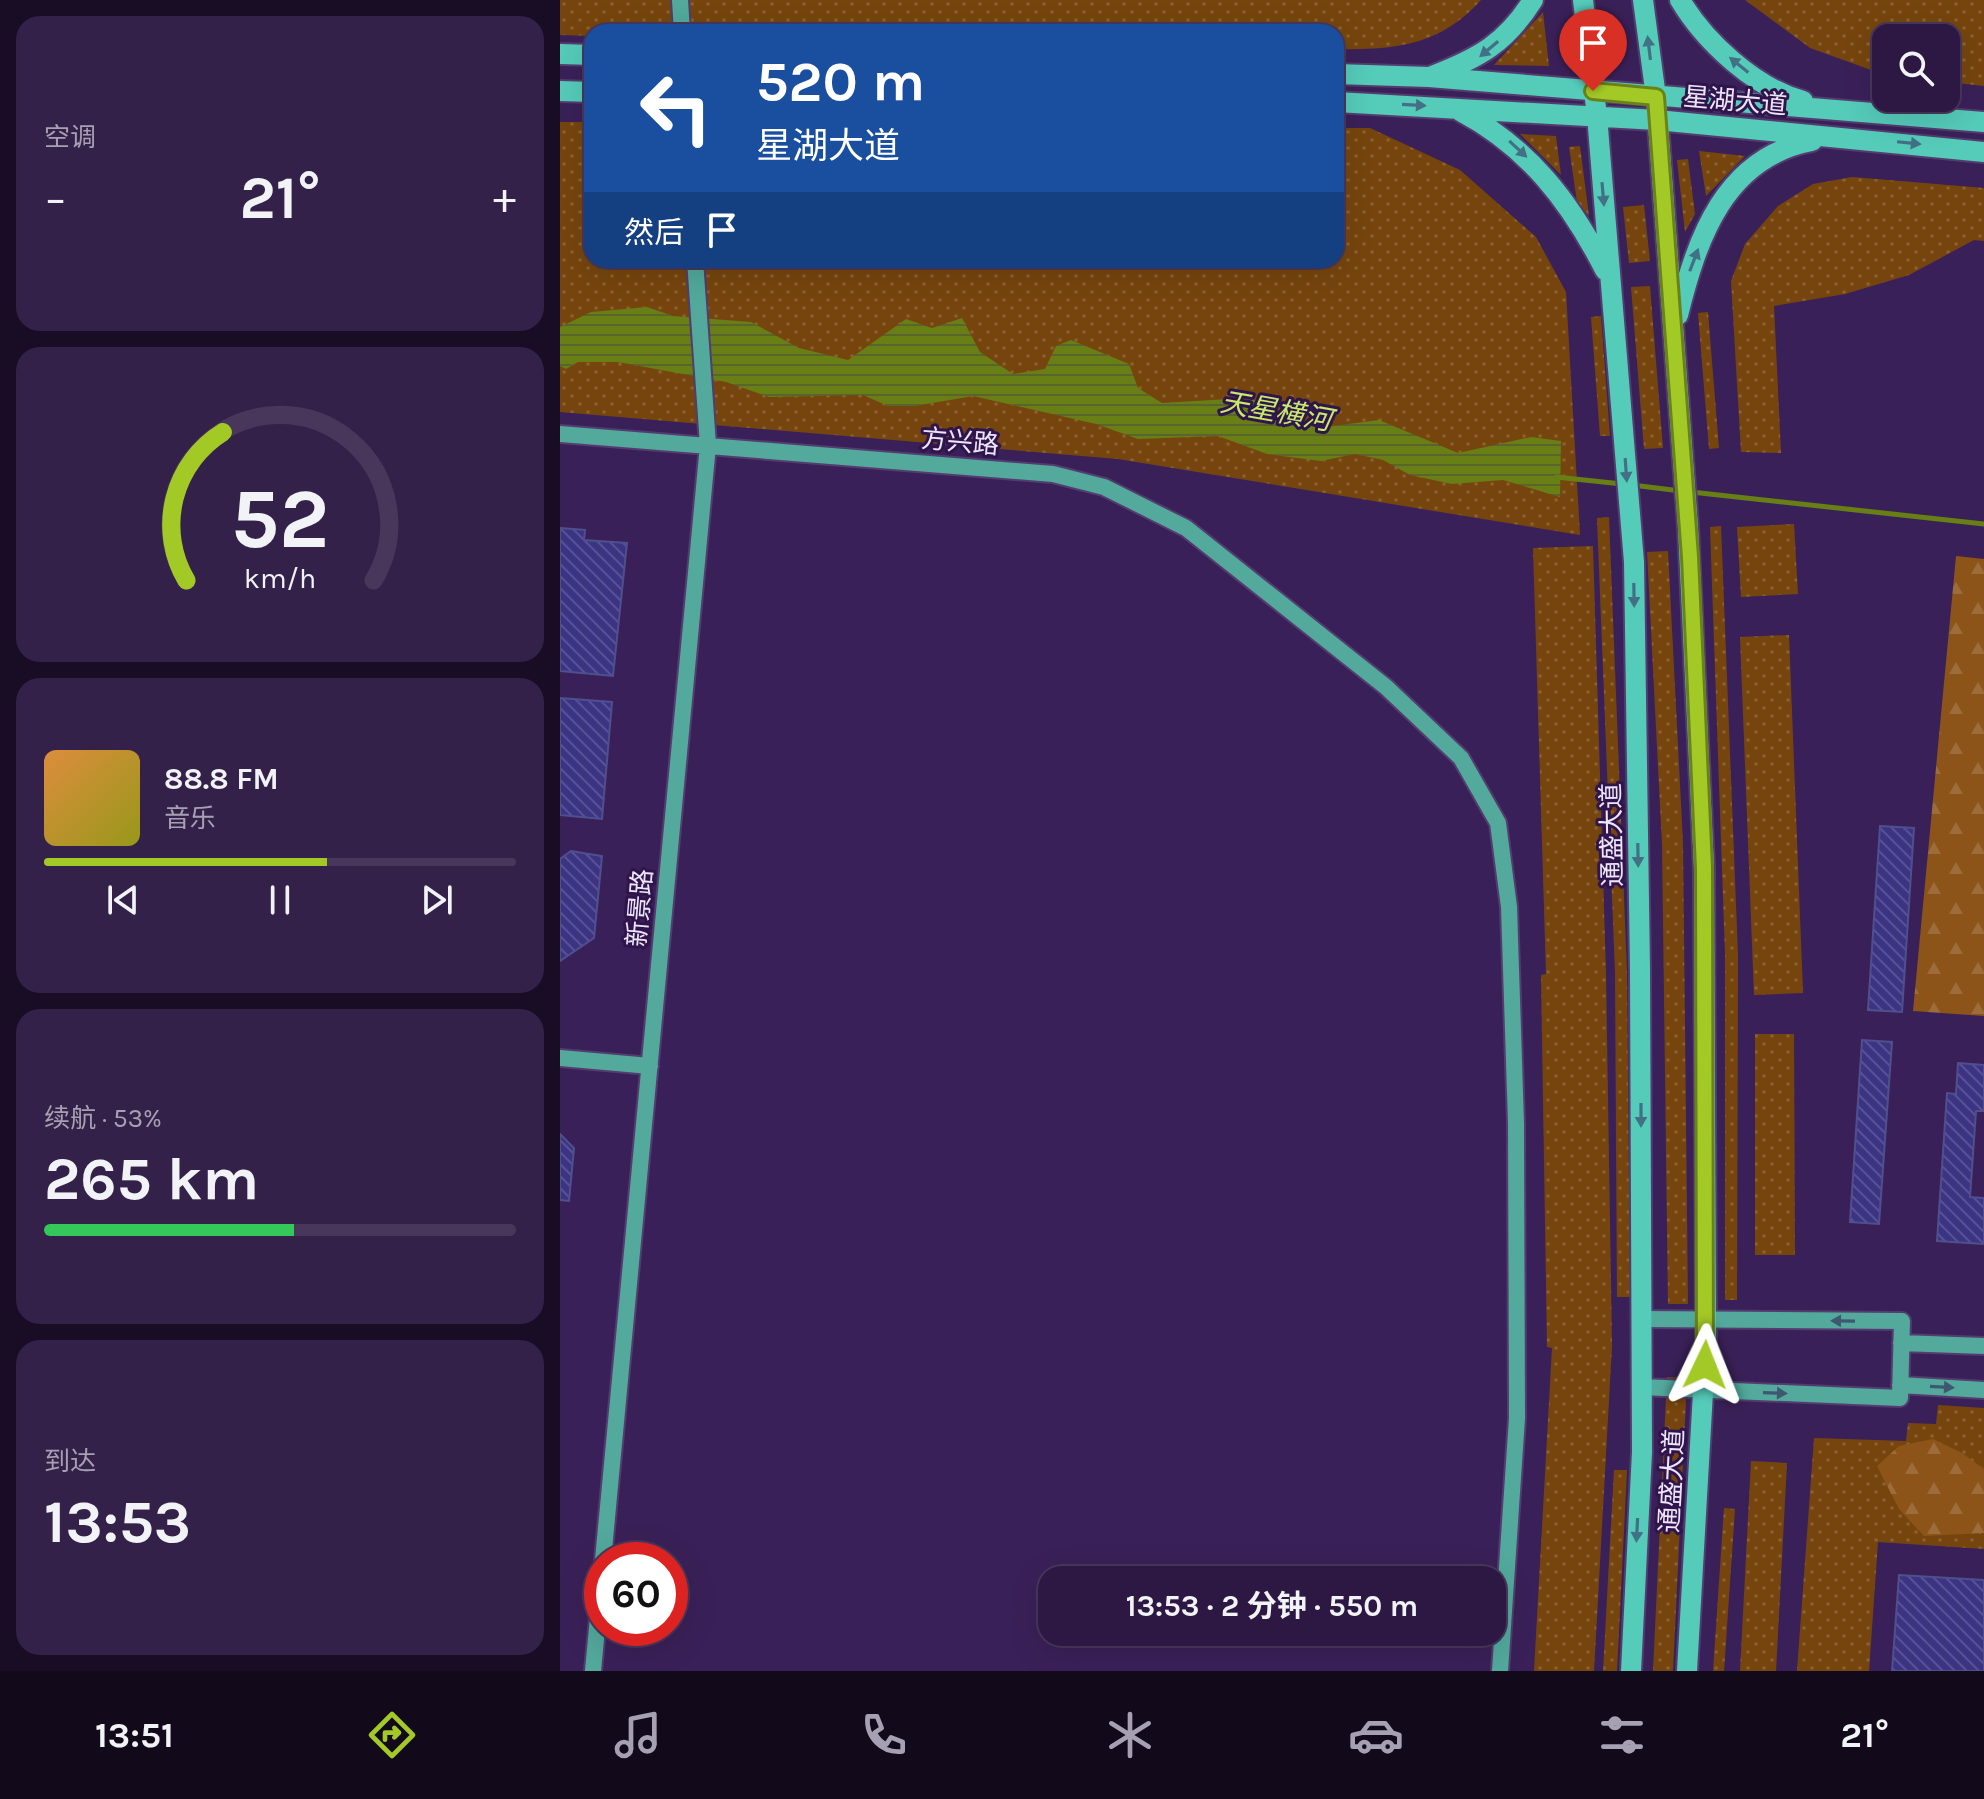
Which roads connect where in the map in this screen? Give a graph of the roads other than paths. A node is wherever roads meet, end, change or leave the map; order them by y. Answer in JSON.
{"nodes":[{"id":1,"x":680,"y":0,"type":"edge"},
{"id":2,"x":1533,"y":0,"type":"edge"},
{"id":3,"x":1583,"y":0,"type":"edge"},
{"id":4,"x":1643,"y":0,"type":"edge"},
{"id":5,"x":1680,"y":0,"type":"edge"},
{"id":6,"x":682,"y":24,"type":"edge"},
{"id":7,"x":560,"y":54,"type":"edge"},
{"id":8,"x":584,"y":55,"type":"edge"},
{"id":9,"x":1344,"y":74,"type":"edge"},
{"id":10,"x":1429,"y":77,"type":"junction"},
{"id":11,"x":560,"y":91,"type":"edge"},
{"id":12,"x":1593,"y":91,"type":"junction"},
{"id":13,"x":584,"y":92,"type":"edge"},
{"id":14,"x":1656,"y":97,"type":"junction"},
{"id":15,"x":1344,"y":102,"type":"edge"},
{"id":16,"x":1453,"y":107,"type":"junction"},
{"id":17,"x":1834,"y":109,"type":"junction"},
{"id":18,"x":1597,"y":116,"type":"junction"},
{"id":19,"x":1657,"y":120,"type":"junction"},
{"id":20,"x":1984,"y":122,"type":"edge"},
{"id":21,"x":1835,"y":136,"type":"junction"},
{"id":22,"x":1984,"y":152,"type":"edge"},
{"id":23,"x":696,"y":268,"type":"edge"},
{"id":24,"x":1610,"y":281,"type":"junction"},
{"id":25,"x":1673,"y":335,"type":"junction"},
{"id":26,"x":560,"y":434,"type":"edge"},
{"id":27,"x":708,"y":445,"type":"junction"},
{"id":28,"x":560,"y":1058,"type":"edge"},
{"id":29,"x":650,"y":1066,"type":"junction"},
{"id":30,"x":1641,"y":1319,"type":"junction"},
{"id":31,"x":1706,"y":1319,"type":"junction"},
{"id":32,"x":1901,"y":1343,"type":"junction"},
{"id":33,"x":1984,"y":1346,"type":"edge"},
{"id":34,"x":1900,"y":1385,"type":"junction"},
{"id":35,"x":1641,"y":1387,"type":"junction"},
{"id":36,"x":1703,"y":1390,"type":"junction"},
{"id":37,"x":1984,"y":1390,"type":"edge"},
{"id":38,"x":605,"y":1542,"type":"edge"},
{"id":39,"x":595,"y":1646,"type":"edge"},
{"id":40,"x":593,"y":1671,"type":"edge"},
{"id":41,"x":1500,"y":1671,"type":"edge"},
{"id":42,"x":1631,"y":1671,"type":"edge"},
{"id":43,"x":1687,"y":1671,"type":"edge"}],
"edges":[{"from":1,"to":6,"type":"street"},
{"from":2,"to":10,"type":"main road","one_way":true},
{"from":3,"to":12,"type":"main road","name":"通盛大道"},
{"from":14,"to":4,"type":"main road","name":"通盛大道","one_way":true},
{"from":17,"to":5,"type":"main road","one_way":true},
{"from":7,"to":8,"type":"main road"},
{"from":9,"to":10,"type":"main road","name":"星湖大道"},
{"from":10,"to":12,"type":"main road","name":"星湖大道"},
{"from":11,"to":13,"type":"main road"},
{"from":12,"to":14,"type":"main road","name":"星湖大道"},
{"from":12,"to":18,"type":"main road","name":"通盛大道"},
{"from":14,"to":17,"type":"main road","name":"星湖大道"},
{"from":14,"to":19,"type":"main road","name":"通盛大道"},
{"from":15,"to":16,"type":"main road","name":"星湖大道","one_way":true},
{"from":16,"to":18,"type":"main road","name":"星湖大道"},
{"from":16,"to":24,"type":"main road","one_way":true},
{"from":17,"to":20,"type":"main road","name":"星湖大道"},
{"from":18,"to":19,"type":"main road","name":"星湖大道"},
{"from":18,"to":24,"type":"main road","name":"通盛大道","one_way":true},
{"from":19,"to":21,"type":"main road","name":"星湖大道"},
{"from":19,"to":25,"type":"main road","name":"通盛大道"},
{"from":21,"to":22,"type":"main road","name":"星湖大道","one_way":true},
{"from":25,"to":21,"type":"main road","one_way":true},
{"from":23,"to":27,"type":"street","name":"新景路"},
{"from":24,"to":30,"type":"main road","name":"通盛大道","one_way":true},
{"from":25,"to":31,"type":"main road","name":"通盛大道"},
{"from":26,"to":27,"type":"street","name":"方兴路"},
{"from":27,"to":29,"type":"street","name":"新景路"},
{"from":27,"to":41,"type":"street","name":"方兴路"},
{"from":28,"to":29,"type":"street"},
{"from":29,"to":38,"type":"street","name":"新景路"},
{"from":30,"to":31,"type":"street"},
{"from":30,"to":35,"type":"main road","name":"通盛大道"},
{"from":32,"to":31,"type":"street","one_way":true},
{"from":31,"to":36,"type":"main road","name":"通盛大道"},
{"from":32,"to":33,"type":"street"},
{"from":32,"to":34,"type":"street"},
{"from":36,"to":34,"type":"street","one_way":true},
{"from":34,"to":37,"type":"street","one_way":true},
{"from":35,"to":36,"type":"street"},
{"from":35,"to":42,"type":"main road","name":"通盛大道","one_way":true},
{"from":36,"to":43,"type":"main road","name":"通盛大道"},
{"from":39,"to":40,"type":"street"}]}
